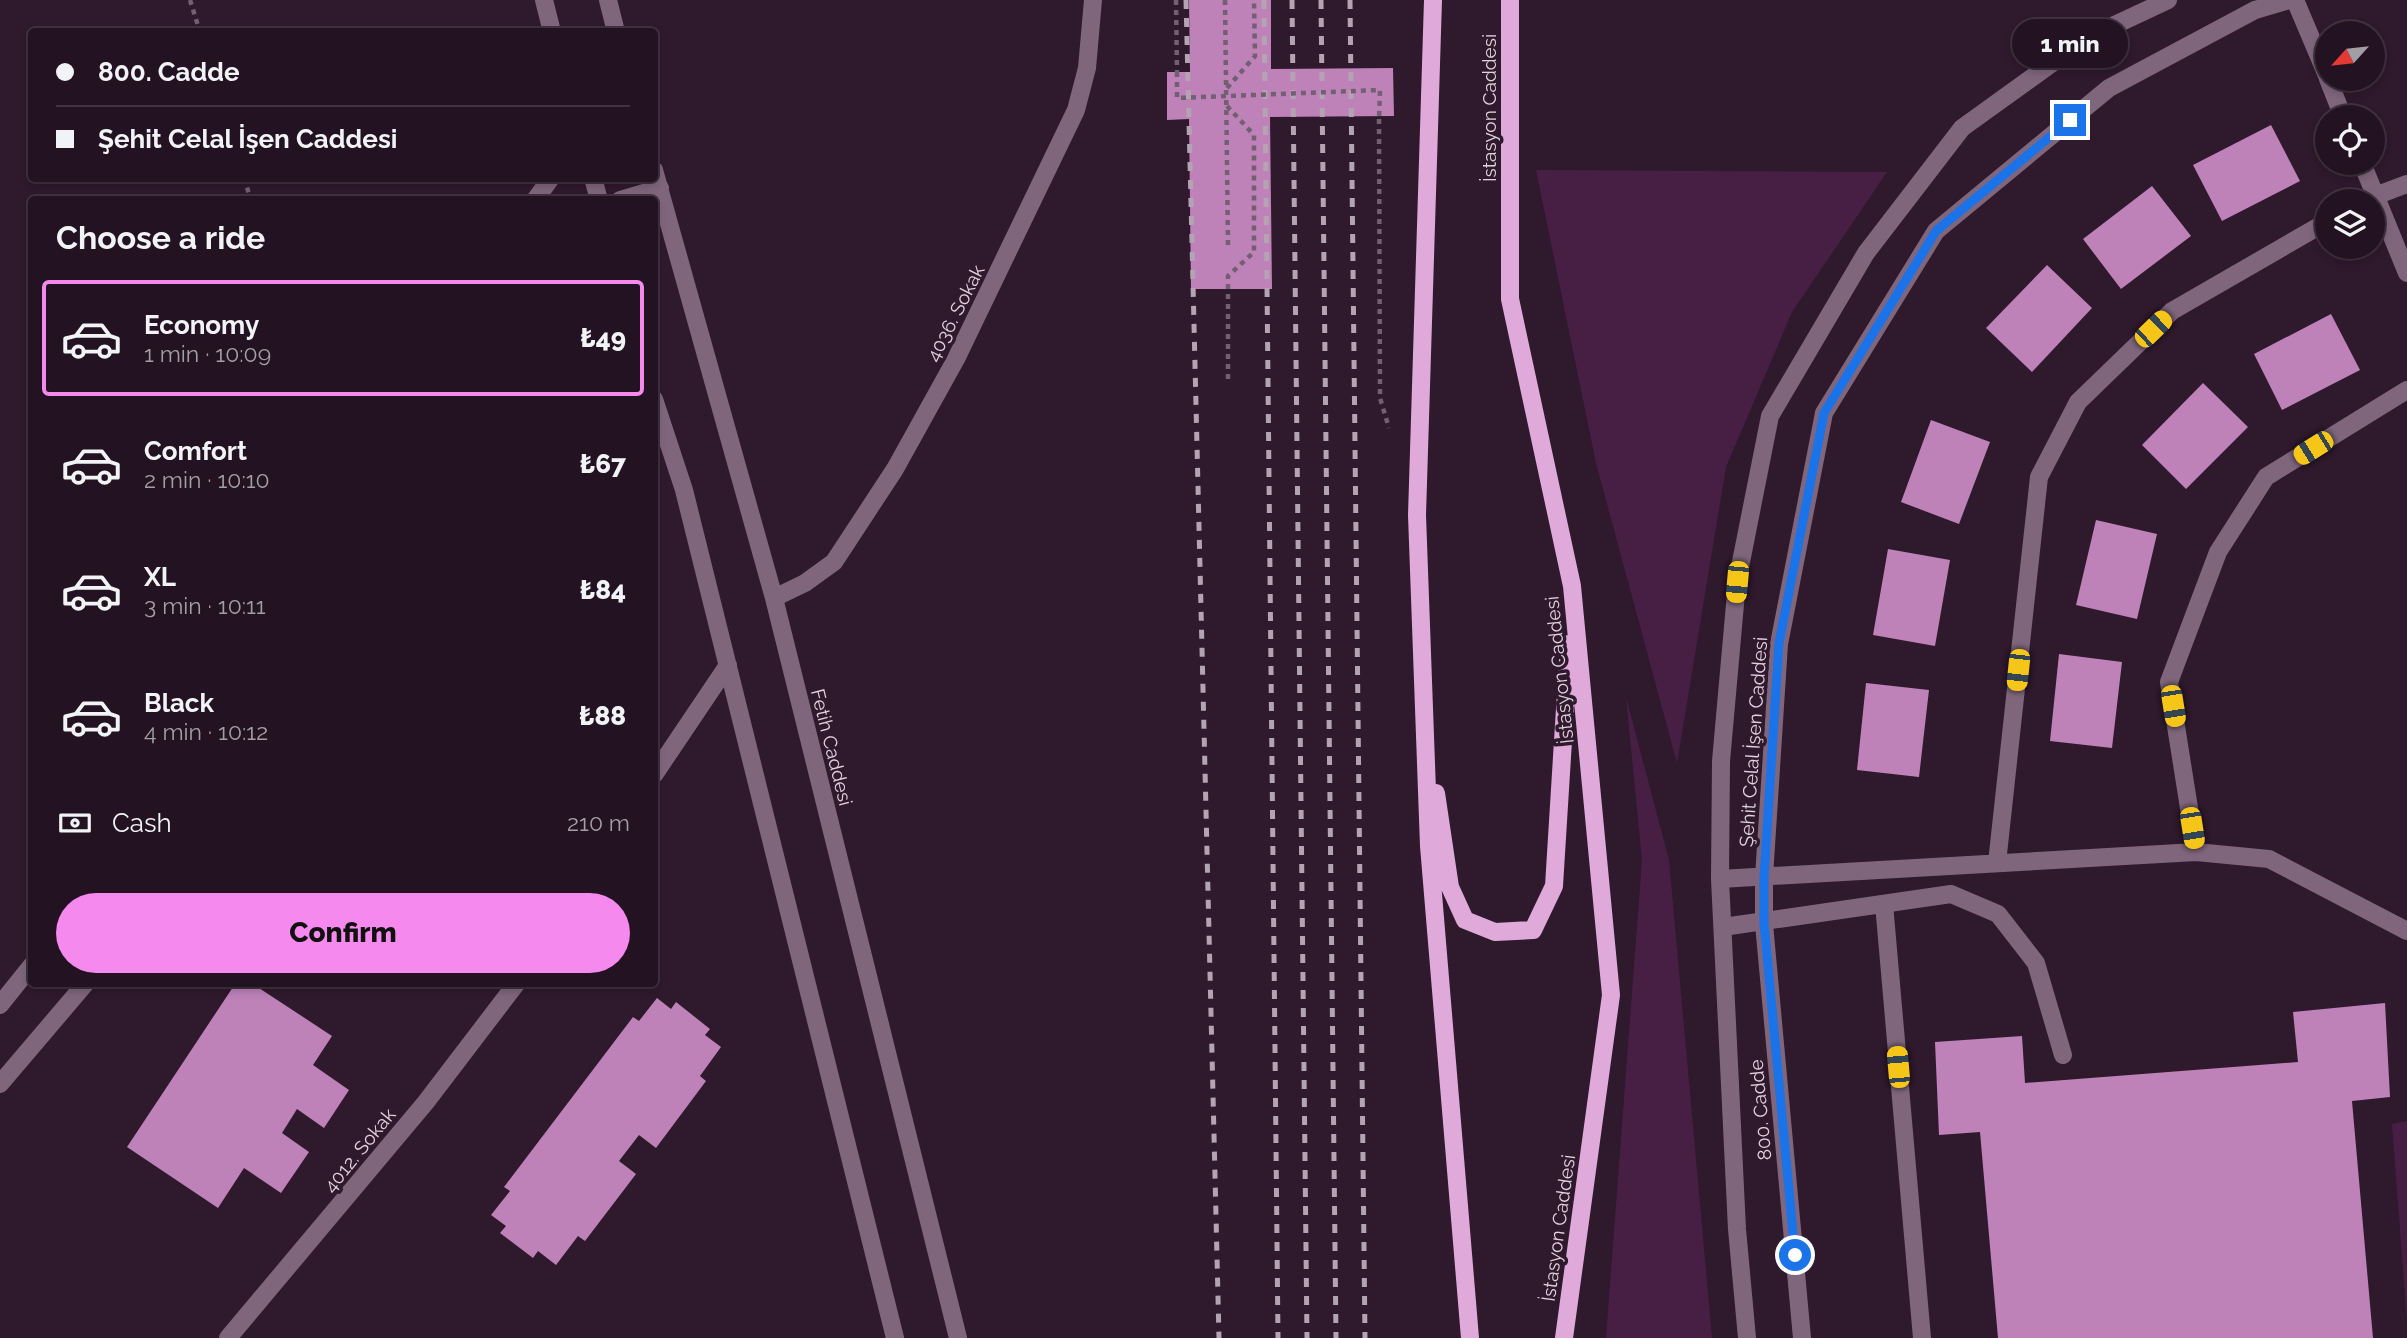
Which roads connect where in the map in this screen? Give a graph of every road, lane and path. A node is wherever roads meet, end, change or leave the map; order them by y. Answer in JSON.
{"nodes":[{"id":1,"x":190,"y":0,"type":"edge"},
{"id":2,"x":544,"y":0,"type":"edge"},
{"id":3,"x":608,"y":0,"type":"edge"},
{"id":4,"x":1093,"y":0,"type":"edge"},
{"id":5,"x":1175,"y":0,"type":"edge"},
{"id":6,"x":1225,"y":0,"type":"edge"},
{"id":7,"x":1254,"y":0,"type":"edge"},
{"id":8,"x":1433,"y":0,"type":"edge"},
{"id":9,"x":1510,"y":0,"type":"edge"},
{"id":10,"x":2168,"y":0,"type":"edge"},
{"id":11,"x":2289,"y":0,"type":"edge"},
{"id":12,"x":2295,"y":0,"type":"edge"},
{"id":13,"x":2135,"y":7,"type":"edge"},
{"id":14,"x":199,"y":28,"type":"edge"},
{"id":15,"x":551,"y":28,"type":"edge"},
{"id":16,"x":615,"y":28,"type":"edge"},
{"id":17,"x":2315,"y":48,"type":"edge"},
{"id":18,"x":1227,"y":88,"type":"junction"},
{"id":19,"x":1226,"y":97,"type":"junction"},
{"id":20,"x":1227,"y":106,"type":"junction"},
{"id":21,"x":658,"y":182,"type":"edge"},
{"id":22,"x":2407,"y":184,"type":"edge"},
{"id":23,"x":660,"y":188,"type":"junction"},
{"id":24,"x":2385,"y":191,"type":"edge"},
{"id":25,"x":633,"y":196,"type":"edge"},
{"id":26,"x":2315,"y":228,"type":"edge"},
{"id":27,"x":2385,"y":230,"type":"edge"},
{"id":28,"x":1228,"y":246,"type":"dead end"},
{"id":29,"x":2407,"y":273,"type":"edge"},
{"id":30,"x":1228,"y":382,"type":"dead end"},
{"id":31,"x":2407,"y":390,"type":"edge"},
{"id":32,"x":658,"y":411,"type":"edge"},
{"id":33,"x":1392,"y":437,"type":"dead end"},
{"id":34,"x":1572,"y":586,"type":"junction"},
{"id":35,"x":774,"y":598,"type":"junction"},
{"id":36,"x":728,"y":665,"type":"junction"},
{"id":37,"x":1424,"y":727,"type":"junction"},
{"id":38,"x":658,"y":769,"type":"edge"},
{"id":39,"x":2196,"y":852,"type":"junction"},
{"id":40,"x":1997,"y":863,"type":"junction"},
{"id":41,"x":1764,"y":877,"type":"junction"},
{"id":42,"x":1720,"y":879,"type":"junction"},
{"id":43,"x":1884,"y":904,"type":"junction"},
{"id":44,"x":1764,"y":923,"type":"junction"},
{"id":45,"x":1723,"y":927,"type":"junction"},
{"id":46,"x":2407,"y":931,"type":"edge"},
{"id":47,"x":28,"y":970,"type":"edge"},
{"id":48,"x":82,"y":987,"type":"edge"},
{"id":49,"x":514,"y":987,"type":"edge"},
{"id":50,"x":0,"y":1005,"type":"edge"},
{"id":51,"x":2063,"y":1055,"type":"dead end"},
{"id":52,"x":0,"y":1084,"type":"edge"},
{"id":53,"x":228,"y":1338,"type":"edge"},
{"id":54,"x":895,"y":1338,"type":"edge"},
{"id":55,"x":958,"y":1338,"type":"edge"},
{"id":56,"x":1470,"y":1338,"type":"edge"},
{"id":57,"x":1563,"y":1338,"type":"edge"},
{"id":58,"x":1747,"y":1338,"type":"edge"},
{"id":59,"x":1802,"y":1338,"type":"edge"},
{"id":60,"x":1922,"y":1338,"type":"edge"}],
"edges":[{"from":1,"to":14,"type":"path"},
{"from":2,"to":15,"type":"street"},
{"from":3,"to":16,"type":"street"},
{"from":4,"to":35,"type":"street","name":"4036. Sokak"},
{"from":5,"to":19,"type":"path","bridge":true},
{"from":6,"to":18,"type":"path"},
{"from":7,"to":18,"type":"path"},
{"from":8,"to":37,"type":"main road"},
{"from":9,"to":34,"type":"main road","name":"İstasyon Caddesi"},
{"from":10,"to":13,"type":"street","name":"Şehit Celal İşen Caddesi"},
{"from":11,"to":41,"type":"street","name":"Şehit Celal İşen Caddesi"},
{"from":12,"to":17,"type":"street"},
{"from":13,"to":42,"type":"street","name":"Şehit Celal İşen Caddesi"},
{"from":18,"to":19,"type":"path","bridge":true},
{"from":19,"to":20,"type":"path"},
{"from":19,"to":33,"type":"path","bridge":true},
{"from":20,"to":28,"type":"path"},
{"from":20,"to":30,"type":"path"},
{"from":21,"to":23,"type":"street","name":"Fetih Caddesi"},
{"from":22,"to":24,"type":"street"},
{"from":23,"to":25,"type":"street"},
{"from":23,"to":35,"type":"street","name":"Fetih Caddesi"},
{"from":26,"to":40,"type":"street"},
{"from":27,"to":29,"type":"street"},
{"from":31,"to":39,"type":"street"},
{"from":32,"to":36,"type":"street"},
{"from":34,"to":37,"type":"main road"},
{"from":34,"to":57,"type":"main road","name":"İstasyon Caddesi"},
{"from":35,"to":55,"type":"street","name":"Fetih Caddesi"},
{"from":36,"to":38,"type":"street"},
{"from":36,"to":54,"type":"street"},
{"from":37,"to":56,"type":"main road"},
{"from":39,"to":40,"type":"street"},
{"from":39,"to":46,"type":"street"},
{"from":40,"to":41,"type":"street"},
{"from":41,"to":42,"type":"street"},
{"from":41,"to":44,"type":"street","name":"800. Cadde"},
{"from":42,"to":45,"type":"street","name":"800. Cadde"},
{"from":43,"to":44,"type":"street"},
{"from":43,"to":51,"type":"street"},
{"from":43,"to":60,"type":"street"},
{"from":44,"to":45,"type":"street"},
{"from":44,"to":59,"type":"street","name":"800. Cadde"},
{"from":45,"to":58,"type":"street","name":"800. Cadde"},
{"from":47,"to":50,"type":"street"},
{"from":48,"to":52,"type":"street"},
{"from":49,"to":53,"type":"street","name":"4012. Sokak"}]}
